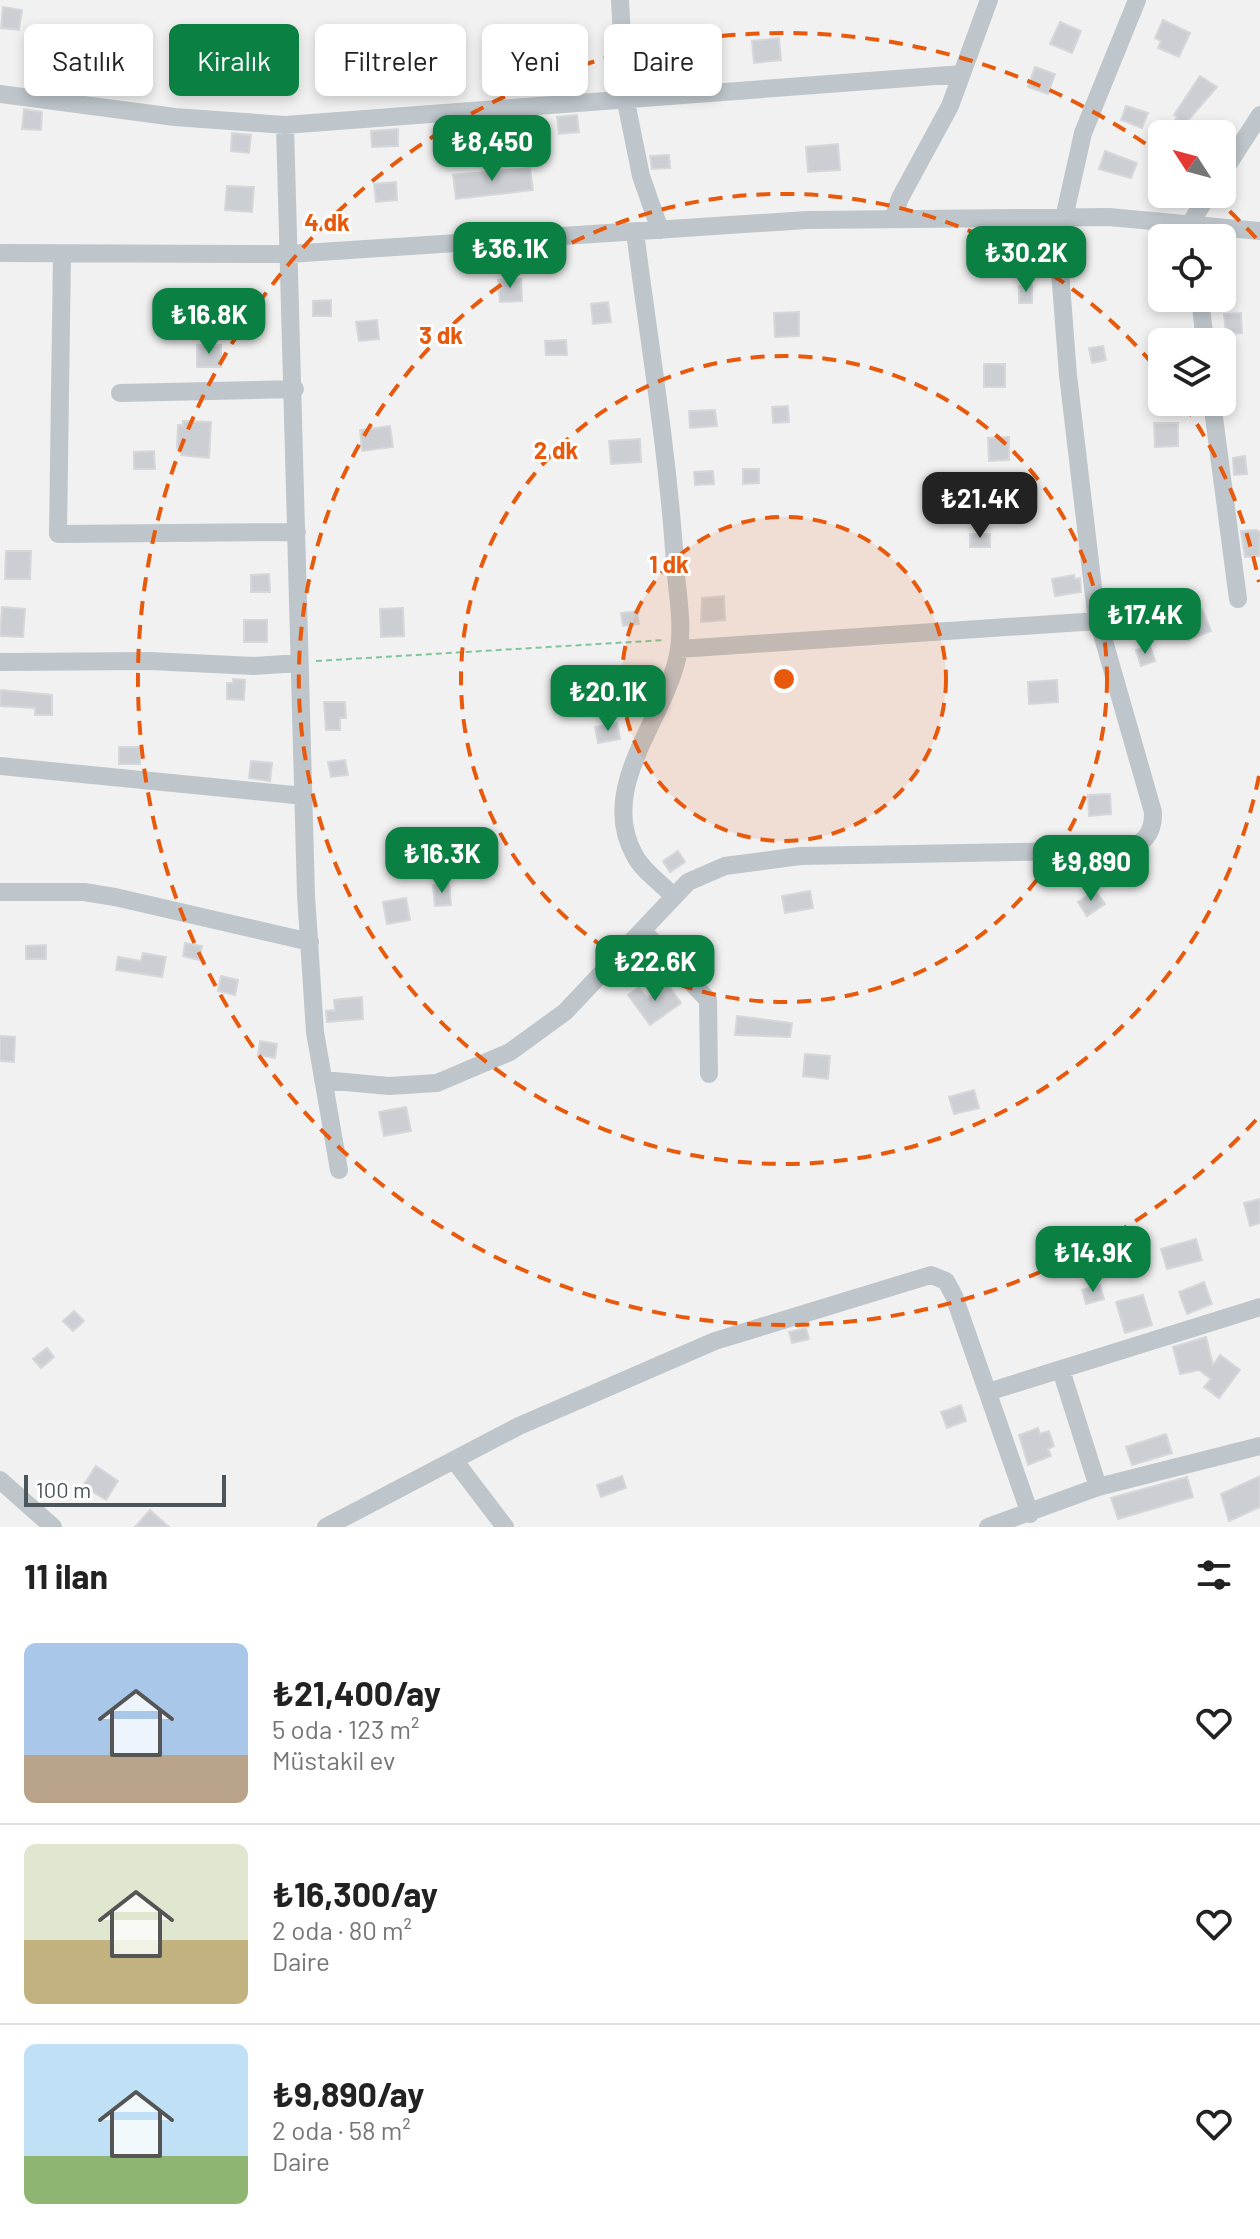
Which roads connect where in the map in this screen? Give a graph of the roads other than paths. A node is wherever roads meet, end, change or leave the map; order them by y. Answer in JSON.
{"nodes":[{"id":1,"x":620,"y":0,"type":"edge"},
{"id":2,"x":989,"y":0,"type":"edge"},
{"id":3,"x":1137,"y":0,"type":"edge"},
{"id":4,"x":962,"y":74,"type":"junction"},
{"id":5,"x":0,"y":94,"type":"edge"},
{"id":6,"x":625,"y":97,"type":"junction"},
{"id":7,"x":1260,"y":115,"type":"edge"},
{"id":8,"x":285,"y":125,"type":"junction"},
{"id":9,"x":1236,"y":152,"type":"edge"},
{"id":10,"x":1061,"y":218,"type":"junction"},
{"id":11,"x":893,"y":219,"type":"junction"},
{"id":12,"x":1148,"y":226,"type":"edge"},
{"id":13,"x":660,"y":230,"type":"junction"},
{"id":14,"x":1236,"y":231,"type":"edge"},
{"id":15,"x":1260,"y":231,"type":"edge"},
{"id":16,"x":635,"y":232,"type":"junction"},
{"id":17,"x":0,"y":253,"type":"edge"},
{"id":18,"x":62,"y":254,"type":"junction"},
{"id":19,"x":289,"y":254,"type":"junction"},
{"id":20,"x":295,"y":389,"type":"junction"},
{"id":21,"x":120,"y":393,"type":"dead end"},
{"id":22,"x":1214,"y":416,"type":"edge"},
{"id":23,"x":297,"y":532,"type":"junction"},
{"id":24,"x":1238,"y":599,"type":"dead end"},
{"id":25,"x":1098,"y":621,"type":"junction"},
{"id":26,"x":679,"y":644,"type":"junction"},
{"id":27,"x":0,"y":662,"type":"edge"},
{"id":28,"x":299,"y":663,"type":"junction"},
{"id":29,"x":0,"y":766,"type":"edge"},
{"id":30,"x":304,"y":796,"type":"junction"},
{"id":31,"x":0,"y":892,"type":"edge"},
{"id":32,"x":673,"y":896,"type":"junction"},
{"id":33,"x":643,"y":931,"type":"junction"},
{"id":34,"x":310,"y":942,"type":"junction"},
{"id":35,"x":709,"y":1074,"type":"dead end"},
{"id":36,"x":323,"y":1080,"type":"junction"},
{"id":37,"x":339,"y":1170,"type":"dead end"},
{"id":38,"x":1260,"y":1307,"type":"edge"},
{"id":39,"x":1061,"y":1370,"type":"junction"},
{"id":40,"x":988,"y":1392,"type":"junction"},
{"id":41,"x":1260,"y":1446,"type":"edge"},
{"id":42,"x":454,"y":1460,"type":"junction"},
{"id":43,"x":0,"y":1480,"type":"edge"},
{"id":44,"x":1098,"y":1487,"type":"junction"},
{"id":45,"x":1030,"y":1514,"type":"junction"},
{"id":46,"x":53,"y":1527,"type":"edge"},
{"id":47,"x":326,"y":1527,"type":"edge"},
{"id":48,"x":505,"y":1527,"type":"edge"},
{"id":49,"x":988,"y":1527,"type":"edge"}],
"edges":[{"from":1,"to":6,"type":"street"},
{"from":2,"to":4,"type":"street"},
{"from":3,"to":10,"type":"street"},
{"from":4,"to":6,"type":"street"},
{"from":4,"to":11,"type":"street"},
{"from":5,"to":8,"type":"street"},
{"from":6,"to":8,"type":"street"},
{"from":6,"to":13,"type":"street"},
{"from":7,"to":9,"type":"street"},
{"from":8,"to":19,"type":"street"},
{"from":10,"to":11,"type":"street"},
{"from":10,"to":12,"type":"street"},
{"from":10,"to":25,"type":"street"},
{"from":11,"to":13,"type":"street"},
{"from":13,"to":16,"type":"street"},
{"from":14,"to":15,"type":"street"},
{"from":16,"to":19,"type":"street"},
{"from":16,"to":26,"type":"street"},
{"from":17,"to":18,"type":"street"},
{"from":18,"to":19,"type":"street"},
{"from":18,"to":23,"type":"street"},
{"from":19,"to":20,"type":"street"},
{"from":20,"to":21,"type":"street"},
{"from":20,"to":23,"type":"street"},
{"from":22,"to":24,"type":"street"},
{"from":23,"to":28,"type":"street"},
{"from":25,"to":26,"type":"street"},
{"from":25,"to":32,"type":"street"},
{"from":26,"to":32,"type":"street"},
{"from":27,"to":28,"type":"street"},
{"from":28,"to":30,"type":"street"},
{"from":29,"to":30,"type":"street"},
{"from":30,"to":34,"type":"street"},
{"from":31,"to":34,"type":"street"},
{"from":32,"to":33,"type":"street"},
{"from":33,"to":35,"type":"street"},
{"from":33,"to":36,"type":"street"},
{"from":34,"to":36,"type":"street"},
{"from":36,"to":37,"type":"street"},
{"from":38,"to":39,"type":"street"},
{"from":39,"to":40,"type":"street"},
{"from":39,"to":44,"type":"street"},
{"from":40,"to":42,"type":"street"},
{"from":40,"to":45,"type":"street"},
{"from":41,"to":44,"type":"street"},
{"from":42,"to":47,"type":"street"},
{"from":42,"to":48,"type":"street"},
{"from":43,"to":46,"type":"street"},
{"from":44,"to":45,"type":"street"},
{"from":45,"to":49,"type":"street"}]}
